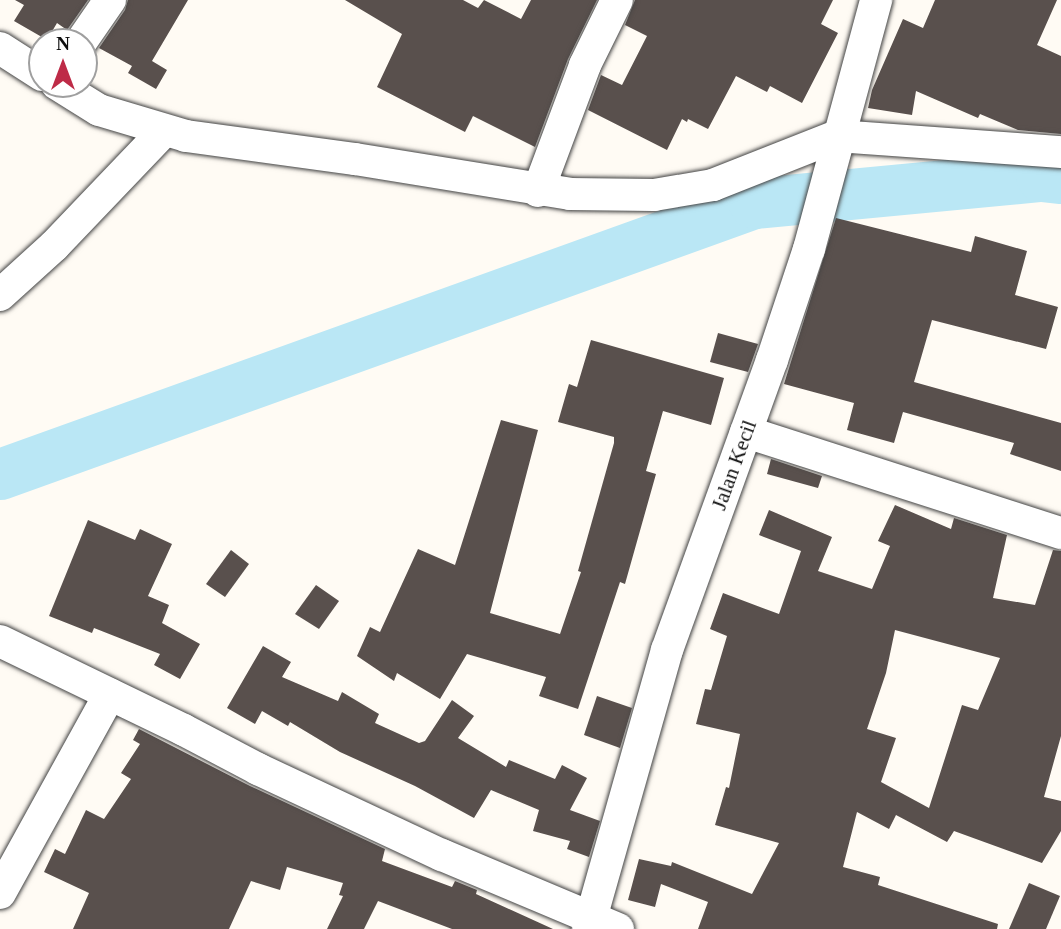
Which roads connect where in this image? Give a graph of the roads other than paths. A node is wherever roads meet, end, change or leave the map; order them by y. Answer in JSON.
{"nodes":[{"id":1,"x":110,"y":0,"type":"edge"},
{"id":2,"x":617,"y":0,"type":"edge"},
{"id":3,"x":876,"y":0,"type":"edge"},
{"id":4,"x":91,"y":28,"type":"edge"},
{"id":5,"x":0,"y":48,"type":"edge"},
{"id":6,"x":28,"y":66,"type":"edge"},
{"id":7,"x":80,"y":98,"type":"edge"},
{"id":8,"x":164,"y":131,"type":"junction"},
{"id":9,"x":835,"y":150,"type":"junction"},
{"id":10,"x":1061,"y":152,"type":"edge"},
{"id":11,"x":538,"y":191,"type":"junction"},
{"id":12,"x":0,"y":295,"type":"edge"},
{"id":13,"x":746,"y":432,"type":"junction"},
{"id":14,"x":1061,"y":533,"type":"edge"},
{"id":15,"x":0,"y":642,"type":"edge"},
{"id":16,"x":110,"y":695,"type":"junction"},
{"id":17,"x":0,"y":893,"type":"edge"},
{"id":18,"x":599,"y":925,"type":"edge"}],
"edges":[{"from":1,"to":4,"type":"street"},
{"from":2,"to":11,"type":"street"},
{"from":3,"to":9,"type":"street","name":"Jalan Kecil"},
{"from":5,"to":6,"type":"street"},
{"from":7,"to":8,"type":"street"},
{"from":8,"to":11,"type":"street"},
{"from":8,"to":12,"type":"street"},
{"from":9,"to":10,"type":"street"},
{"from":9,"to":11,"type":"street"},
{"from":9,"to":13,"type":"street","name":"Jalan Kecil"},
{"from":13,"to":14,"type":"street"},
{"from":13,"to":18,"type":"street","name":"Jalan Kecil"},
{"from":15,"to":16,"type":"street"},
{"from":16,"to":17,"type":"street"},
{"from":16,"to":18,"type":"street"}]}
